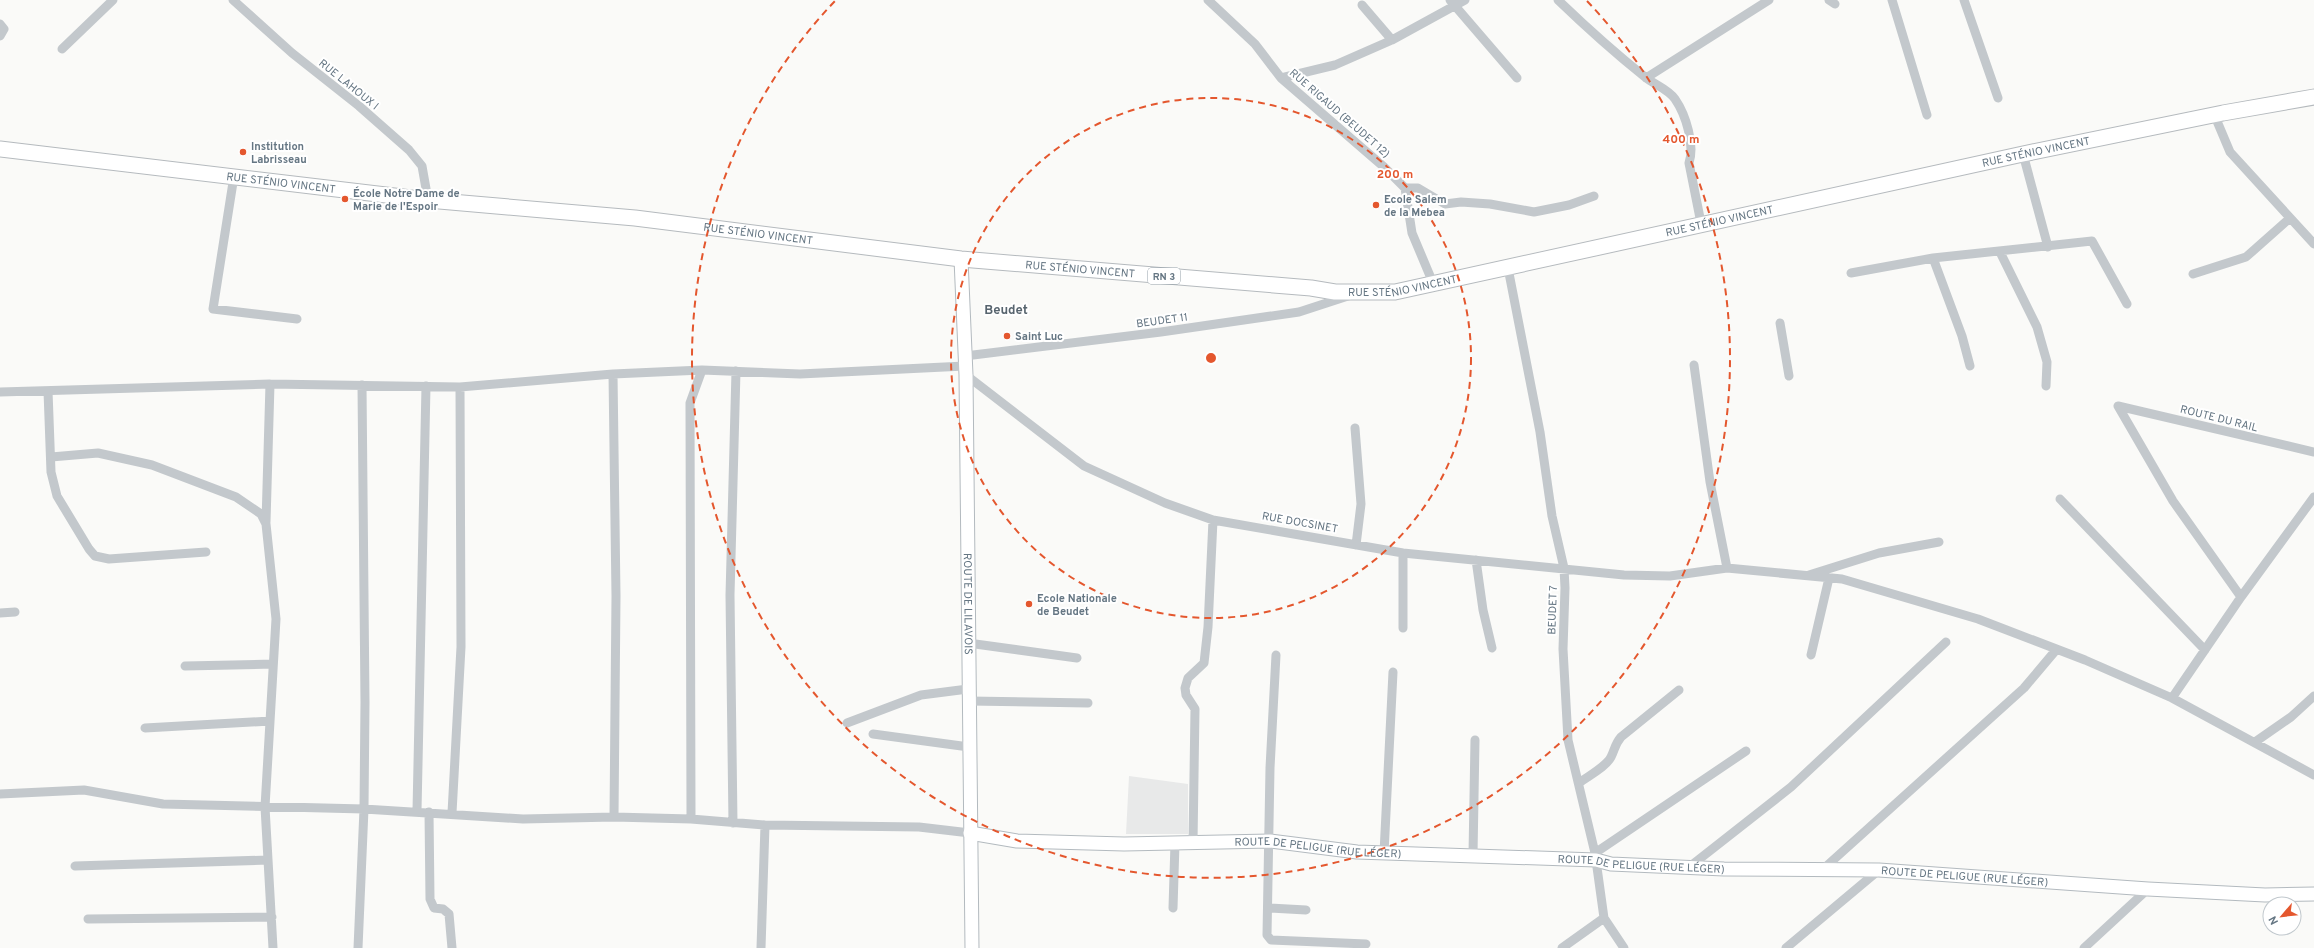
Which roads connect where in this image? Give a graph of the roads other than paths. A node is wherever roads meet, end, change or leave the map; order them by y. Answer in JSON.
{"nodes":[{"id":1,"x":113,"y":0,"type":"edge"},
{"id":2,"x":233,"y":0,"type":"edge"},
{"id":3,"x":1208,"y":0,"type":"edge"},
{"id":4,"x":1465,"y":0,"type":"edge"},
{"id":5,"x":1558,"y":0,"type":"edge"},
{"id":6,"x":1769,"y":0,"type":"edge"},
{"id":7,"x":1892,"y":0,"type":"edge"},
{"id":8,"x":1964,"y":0,"type":"edge"},
{"id":9,"x":1452,"y":3,"type":"edge"},
{"id":10,"x":1362,"y":5,"type":"dead end"},
{"id":11,"x":0,"y":24,"type":"edge"},
{"id":12,"x":0,"y":36,"type":"edge"},
{"id":13,"x":1392,"y":40,"type":"junction"},
{"id":14,"x":62,"y":49,"type":"dead end"},
{"id":15,"x":1281,"y":78,"type":"junction"},
{"id":16,"x":1516,"y":78,"type":"dead end"},
{"id":17,"x":1646,"y":78,"type":"junction"},
{"id":18,"x":2314,"y":97,"type":"edge"},
{"id":19,"x":1998,"y":98,"type":"dead end"},
{"id":20,"x":2214,"y":114,"type":"junction"},
{"id":21,"x":1927,"y":115,"type":"dead end"},
{"id":22,"x":0,"y":149,"type":"edge"},
{"id":23,"x":2024,"y":154,"type":"junction"},
{"id":24,"x":234,"y":176,"type":"junction"},
{"id":25,"x":1405,"y":188,"type":"junction"},
{"id":26,"x":1594,"y":196,"type":"dead end"},
{"id":27,"x":428,"y":200,"type":"junction"},
{"id":28,"x":2290,"y":218,"type":"junction"},
{"id":29,"x":1701,"y":223,"type":"junction"},
{"id":30,"x":2314,"y":244,"type":"edge"},
{"id":31,"x":2048,"y":247,"type":"junction"},
{"id":32,"x":2000,"y":252,"type":"junction"},
{"id":33,"x":1933,"y":258,"type":"junction"},
{"id":34,"x":961,"y":259,"type":"junction"},
{"id":35,"x":1508,"y":268,"type":"junction"},
{"id":36,"x":1851,"y":273,"type":"dead end"},
{"id":37,"x":2193,"y":274,"type":"dead end"},
{"id":38,"x":1433,"y":283,"type":"junction"},
{"id":39,"x":1359,"y":292,"type":"junction"},
{"id":40,"x":2127,"y":304,"type":"dead end"},
{"id":41,"x":297,"y":319,"type":"dead end"},
{"id":42,"x":1780,"y":323,"type":"dead end"},
{"id":43,"x":1694,"y":365,"type":"dead end"},
{"id":44,"x":965,"y":366,"type":"junction"},
{"id":45,"x":1970,"y":366,"type":"dead end"},
{"id":46,"x":702,"y":370,"type":"junction"},
{"id":47,"x":736,"y":370,"type":"junction"},
{"id":48,"x":613,"y":374,"type":"junction"},
{"id":49,"x":1789,"y":376,"type":"dead end"},
{"id":50,"x":270,"y":384,"type":"junction"},
{"id":51,"x":362,"y":385,"type":"junction"},
{"id":52,"x":426,"y":386,"type":"junction"},
{"id":53,"x":2046,"y":386,"type":"dead end"},
{"id":54,"x":460,"y":387,"type":"junction"},
{"id":55,"x":48,"y":391,"type":"junction"},
{"id":56,"x":0,"y":392,"type":"edge"},
{"id":57,"x":1355,"y":428,"type":"dead end"},
{"id":58,"x":2314,"y":452,"type":"edge"},
{"id":59,"x":51,"y":456,"type":"junction"},
{"id":60,"x":2314,"y":497,"type":"edge"},
{"id":61,"x":2060,"y":500,"type":"dead end"},
{"id":62,"x":1213,"y":520,"type":"junction"},
{"id":63,"x":266,"y":524,"type":"junction"},
{"id":64,"x":1939,"y":542,"type":"dead end"},
{"id":65,"x":1356,"y":545,"type":"junction"},
{"id":66,"x":206,"y":552,"type":"dead end"},
{"id":67,"x":1403,"y":553,"type":"junction"},
{"id":68,"x":1476,"y":560,"type":"junction"},
{"id":69,"x":1564,"y":568,"type":"junction"},
{"id":70,"x":1727,"y":568,"type":"junction"},
{"id":71,"x":1806,"y":576,"type":"junction"},
{"id":72,"x":1829,"y":578,"type":"junction"},
{"id":73,"x":2241,"y":597,"type":"junction"},
{"id":74,"x":15,"y":612,"type":"dead end"},
{"id":75,"x":0,"y":613,"type":"edge"},
{"id":76,"x":1403,"y":628,"type":"dead end"},
{"id":77,"x":1946,"y":642,"type":"dead end"},
{"id":78,"x":968,"y":643,"type":"junction"},
{"id":79,"x":1492,"y":648,"type":"dead end"},
{"id":80,"x":2056,"y":650,"type":"junction"},
{"id":81,"x":2205,"y":650,"type":"junction"},
{"id":82,"x":1276,"y":655,"type":"dead end"},
{"id":83,"x":1811,"y":655,"type":"dead end"},
{"id":84,"x":1077,"y":658,"type":"dead end"},
{"id":85,"x":273,"y":664,"type":"junction"},
{"id":86,"x":184,"y":666,"type":"dead end"},
{"id":87,"x":1393,"y":672,"type":"dead end"},
{"id":88,"x":1679,"y":690,"type":"dead end"},
{"id":89,"x":969,"y":695,"type":"junction"},
{"id":90,"x":2314,"y":696,"type":"edge"},
{"id":91,"x":2172,"y":698,"type":"junction"},
{"id":92,"x":1088,"y":703,"type":"dead end"},
{"id":93,"x":270,"y":721,"type":"junction"},
{"id":94,"x":848,"y":723,"type":"dead end"},
{"id":95,"x":145,"y":728,"type":"dead end"},
{"id":96,"x":873,"y":734,"type":"dead end"},
{"id":97,"x":1475,"y":740,"type":"dead end"},
{"id":98,"x":2255,"y":742,"type":"junction"},
{"id":99,"x":969,"y":747,"type":"junction"},
{"id":100,"x":1746,"y":751,"type":"dead end"},
{"id":101,"x":2314,"y":775,"type":"edge"},
{"id":102,"x":1579,"y":783,"type":"junction"},
{"id":103,"x":0,"y":794,"type":"edge"},
{"id":104,"x":265,"y":807,"type":"junction"},
{"id":105,"x":364,"y":809,"type":"junction"},
{"id":106,"x":417,"y":811,"type":"junction"},
{"id":107,"x":429,"y":812,"type":"junction"},
{"id":108,"x":452,"y":813,"type":"junction"},
{"id":109,"x":614,"y":817,"type":"junction"},
{"id":110,"x":691,"y":819,"type":"junction"},
{"id":111,"x":733,"y":822,"type":"junction"},
{"id":112,"x":765,"y":825,"type":"junction"},
{"id":113,"x":970,"y":833,"type":"junction"},
{"id":114,"x":1270,"y":841,"type":"junction"},
{"id":115,"x":1193,"y":842,"type":"junction"},
{"id":116,"x":1175,"y":843,"type":"junction"},
{"id":117,"x":1384,"y":853,"type":"junction"},
{"id":118,"x":1473,"y":855,"type":"junction"},
{"id":119,"x":1596,"y":857,"type":"junction"},
{"id":120,"x":268,"y":860,"type":"junction"},
{"id":121,"x":75,"y":866,"type":"dead end"},
{"id":122,"x":1688,"y":868,"type":"junction"},
{"id":123,"x":1879,"y":870,"type":"junction"},
{"id":124,"x":1820,"y":871,"type":"junction"},
{"id":125,"x":2148,"y":889,"type":"junction"},
{"id":126,"x":2314,"y":894,"type":"edge"},
{"id":127,"x":1173,"y":908,"type":"dead end"},
{"id":128,"x":1268,"y":908,"type":"junction"},
{"id":129,"x":1306,"y":910,"type":"dead end"},
{"id":130,"x":272,"y":917,"type":"junction"},
{"id":131,"x":1604,"y":918,"type":"junction"},
{"id":132,"x":88,"y":919,"type":"dead end"},
{"id":133,"x":1366,"y":944,"type":"dead end"},
{"id":134,"x":273,"y":948,"type":"edge"},
{"id":135,"x":358,"y":948,"type":"edge"},
{"id":136,"x":452,"y":948,"type":"edge"},
{"id":137,"x":761,"y":948,"type":"edge"},
{"id":138,"x":972,"y":948,"type":"edge"},
{"id":139,"x":1562,"y":948,"type":"edge"},
{"id":140,"x":1624,"y":948,"type":"edge"},
{"id":141,"x":1786,"y":948,"type":"edge"},
{"id":142,"x":2084,"y":948,"type":"edge"}],
"edges":[{"from":1,"to":14,"type":"street"},
{"from":2,"to":27,"type":"street","name":"RUE LAHOUX I"},
{"from":3,"to":15,"type":"street","name":"RUE RIGAUD (BEUDET 12)"},
{"from":4,"to":9,"type":"street"},
{"from":5,"to":17,"type":"street"},
{"from":6,"to":17,"type":"street"},
{"from":7,"to":21,"type":"street"},
{"from":8,"to":19,"type":"street"},
{"from":9,"to":13,"type":"street"},
{"from":9,"to":16,"type":"street"},
{"from":10,"to":13,"type":"street"},
{"from":11,"to":12,"type":"street"},
{"from":13,"to":15,"type":"street"},
{"from":15,"to":25,"type":"street","name":"RUE RIGAUD (BEUDET 12)"},
{"from":17,"to":29,"type":"street"},
{"from":18,"to":20,"type":"main road","name":"RUE STÉNIO VINCENT","number":"RN 3"},
{"from":20,"to":23,"type":"main road","name":"RUE STÉNIO VINCENT","number":"RN 3"},
{"from":20,"to":28,"type":"street"},
{"from":22,"to":24,"type":"main road","name":"RUE STÉNIO VINCENT","number":"RN 3"},
{"from":23,"to":29,"type":"main road","name":"RUE STÉNIO VINCENT","number":"RN 3"},
{"from":23,"to":31,"type":"street"},
{"from":24,"to":27,"type":"main road","name":"RUE STÉNIO VINCENT","number":"RN 3"},
{"from":24,"to":41,"type":"street"},
{"from":25,"to":26,"type":"street"},
{"from":25,"to":38,"type":"street"},
{"from":27,"to":34,"type":"main road","name":"RUE STÉNIO VINCENT","number":"RN 3"},
{"from":28,"to":30,"type":"street"},
{"from":28,"to":37,"type":"street"},
{"from":29,"to":35,"type":"main road","name":"RUE STÉNIO VINCENT","number":"RN 3"},
{"from":31,"to":32,"type":"street"},
{"from":31,"to":40,"type":"street"},
{"from":32,"to":33,"type":"street"},
{"from":32,"to":53,"type":"street"},
{"from":33,"to":36,"type":"street"},
{"from":33,"to":45,"type":"street"},
{"from":34,"to":39,"type":"main road","name":"RUE STÉNIO VINCENT","number":"RN 3"},
{"from":34,"to":44,"type":"street","name":"ROUTE DE LILAVOIS"},
{"from":35,"to":38,"type":"main road","name":"RUE STÉNIO VINCENT","number":"RN 3"},
{"from":35,"to":69,"type":"street","name":"BEUDET 7"},
{"from":38,"to":39,"type":"main road","name":"RUE STÉNIO VINCENT","number":"RN 3"},
{"from":39,"to":44,"type":"street","name":"BEUDET 11"},
{"from":42,"to":49,"type":"street"},
{"from":43,"to":70,"type":"street"},
{"from":44,"to":47,"type":"street","name":"BEUDET 11"},
{"from":44,"to":62,"type":"street","name":"RUE DOCSINET"},
{"from":44,"to":78,"type":"street","name":"ROUTE DE LILAVOIS"},
{"from":46,"to":47,"type":"street","name":"BEUDET 11"},
{"from":46,"to":48,"type":"street","name":"BEUDET 11"},
{"from":46,"to":110,"type":"street"},
{"from":47,"to":111,"type":"street"},
{"from":48,"to":54,"type":"street","name":"BEUDET 11"},
{"from":48,"to":109,"type":"street"},
{"from":50,"to":51,"type":"street","name":"BEUDET 11"},
{"from":50,"to":55,"type":"street","name":"BEUDET 11"},
{"from":50,"to":63,"type":"street"},
{"from":51,"to":52,"type":"street","name":"BEUDET 11"},
{"from":51,"to":105,"type":"street"},
{"from":52,"to":54,"type":"street","name":"BEUDET 11"},
{"from":52,"to":106,"type":"street"},
{"from":54,"to":108,"type":"street"},
{"from":55,"to":56,"type":"street","name":"BEUDET 11"},
{"from":55,"to":59,"type":"street"},
{"from":57,"to":65,"type":"street"},
{"from":58,"to":73,"type":"street","name":"ROUTE DU RAIL"},
{"from":59,"to":63,"type":"street"},
{"from":59,"to":66,"type":"street"},
{"from":60,"to":73,"type":"street"},
{"from":61,"to":81,"type":"street"},
{"from":62,"to":65,"type":"street","name":"RUE DOCSINET"},
{"from":62,"to":115,"type":"street"},
{"from":63,"to":85,"type":"street"},
{"from":64,"to":71,"type":"street"},
{"from":65,"to":67,"type":"street","name":"RUE DOCSINET"},
{"from":67,"to":68,"type":"street","name":"RUE DOCSINET"},
{"from":67,"to":76,"type":"street"},
{"from":68,"to":69,"type":"street","name":"RUE DOCSINET"},
{"from":68,"to":79,"type":"street"},
{"from":69,"to":70,"type":"street","name":"RUE DOCSINET"},
{"from":69,"to":102,"type":"street","name":"BEUDET 7"},
{"from":70,"to":71,"type":"street","name":"RUE DOCSINET"},
{"from":71,"to":72,"type":"street","name":"RUE DOCSINET"},
{"from":72,"to":80,"type":"street","name":"RUE DOCSINET"},
{"from":72,"to":83,"type":"street"},
{"from":73,"to":81,"type":"street"},
{"from":74,"to":75,"type":"street"},
{"from":77,"to":122,"type":"street"},
{"from":78,"to":84,"type":"street"},
{"from":78,"to":89,"type":"street","name":"ROUTE DE LILAVOIS"},
{"from":80,"to":91,"type":"street","name":"RUE DOCSINET"},
{"from":80,"to":124,"type":"street"},
{"from":81,"to":91,"type":"street"},
{"from":82,"to":114,"type":"street"},
{"from":85,"to":86,"type":"street"},
{"from":85,"to":93,"type":"street"},
{"from":87,"to":117,"type":"street"},
{"from":88,"to":102,"type":"street"},
{"from":89,"to":92,"type":"street"},
{"from":89,"to":94,"type":"street"},
{"from":89,"to":99,"type":"street","name":"ROUTE DE LILAVOIS"},
{"from":90,"to":98,"type":"street"},
{"from":91,"to":98,"type":"street","name":"RUE DOCSINET"},
{"from":93,"to":95,"type":"street"},
{"from":93,"to":104,"type":"street"},
{"from":96,"to":99,"type":"street"},
{"from":97,"to":118,"type":"street"},
{"from":98,"to":101,"type":"street","name":"RUE DOCSINET"},
{"from":99,"to":113,"type":"street","name":"ROUTE DE LILAVOIS"},
{"from":100,"to":119,"type":"street"},
{"from":102,"to":119,"type":"street","name":"BEUDET 7"},
{"from":103,"to":104,"type":"street"},
{"from":104,"to":105,"type":"street"},
{"from":104,"to":120,"type":"street"},
{"from":105,"to":106,"type":"street"},
{"from":105,"to":135,"type":"street"},
{"from":106,"to":107,"type":"street"},
{"from":107,"to":108,"type":"street"},
{"from":107,"to":136,"type":"street"},
{"from":108,"to":109,"type":"street"},
{"from":109,"to":110,"type":"street"},
{"from":110,"to":111,"type":"street"},
{"from":111,"to":112,"type":"street"},
{"from":112,"to":113,"type":"street"},
{"from":112,"to":137,"type":"street"},
{"from":113,"to":116,"type":"street","name":"ROUTE DE PELIGUE (RUE LÉGER)"},
{"from":113,"to":138,"type":"street","name":"ROUTE DE LILAVOIS"},
{"from":114,"to":115,"type":"street","name":"ROUTE DE PELIGUE (RUE LÉGER)"},
{"from":114,"to":117,"type":"street","name":"ROUTE DE PELIGUE (RUE LÉGER)"},
{"from":114,"to":128,"type":"street"},
{"from":115,"to":116,"type":"street","name":"ROUTE DE PELIGUE (RUE LÉGER)"},
{"from":116,"to":127,"type":"street"},
{"from":117,"to":118,"type":"street","name":"ROUTE DE PELIGUE (RUE LÉGER)"},
{"from":118,"to":119,"type":"street","name":"ROUTE DE PELIGUE (RUE LÉGER)"},
{"from":119,"to":122,"type":"street","name":"ROUTE DE PELIGUE (RUE LÉGER)"},
{"from":119,"to":131,"type":"street","name":"BEUDET 7"},
{"from":120,"to":121,"type":"street"},
{"from":120,"to":130,"type":"street"},
{"from":122,"to":124,"type":"street","name":"ROUTE DE PELIGUE (RUE LÉGER)"},
{"from":123,"to":124,"type":"street","name":"ROUTE DE PELIGUE (RUE LÉGER)"},
{"from":123,"to":125,"type":"street","name":"ROUTE DE PELIGUE (RUE LÉGER)"},
{"from":123,"to":141,"type":"street"},
{"from":125,"to":126,"type":"street","name":"ROUTE DE PELIGUE (RUE LÉGER)"},
{"from":125,"to":142,"type":"street"},
{"from":128,"to":129,"type":"street"},
{"from":128,"to":133,"type":"street"},
{"from":130,"to":132,"type":"street"},
{"from":130,"to":134,"type":"street"},
{"from":131,"to":139,"type":"street"},
{"from":131,"to":140,"type":"street","name":"BEUDET 7"}]}
